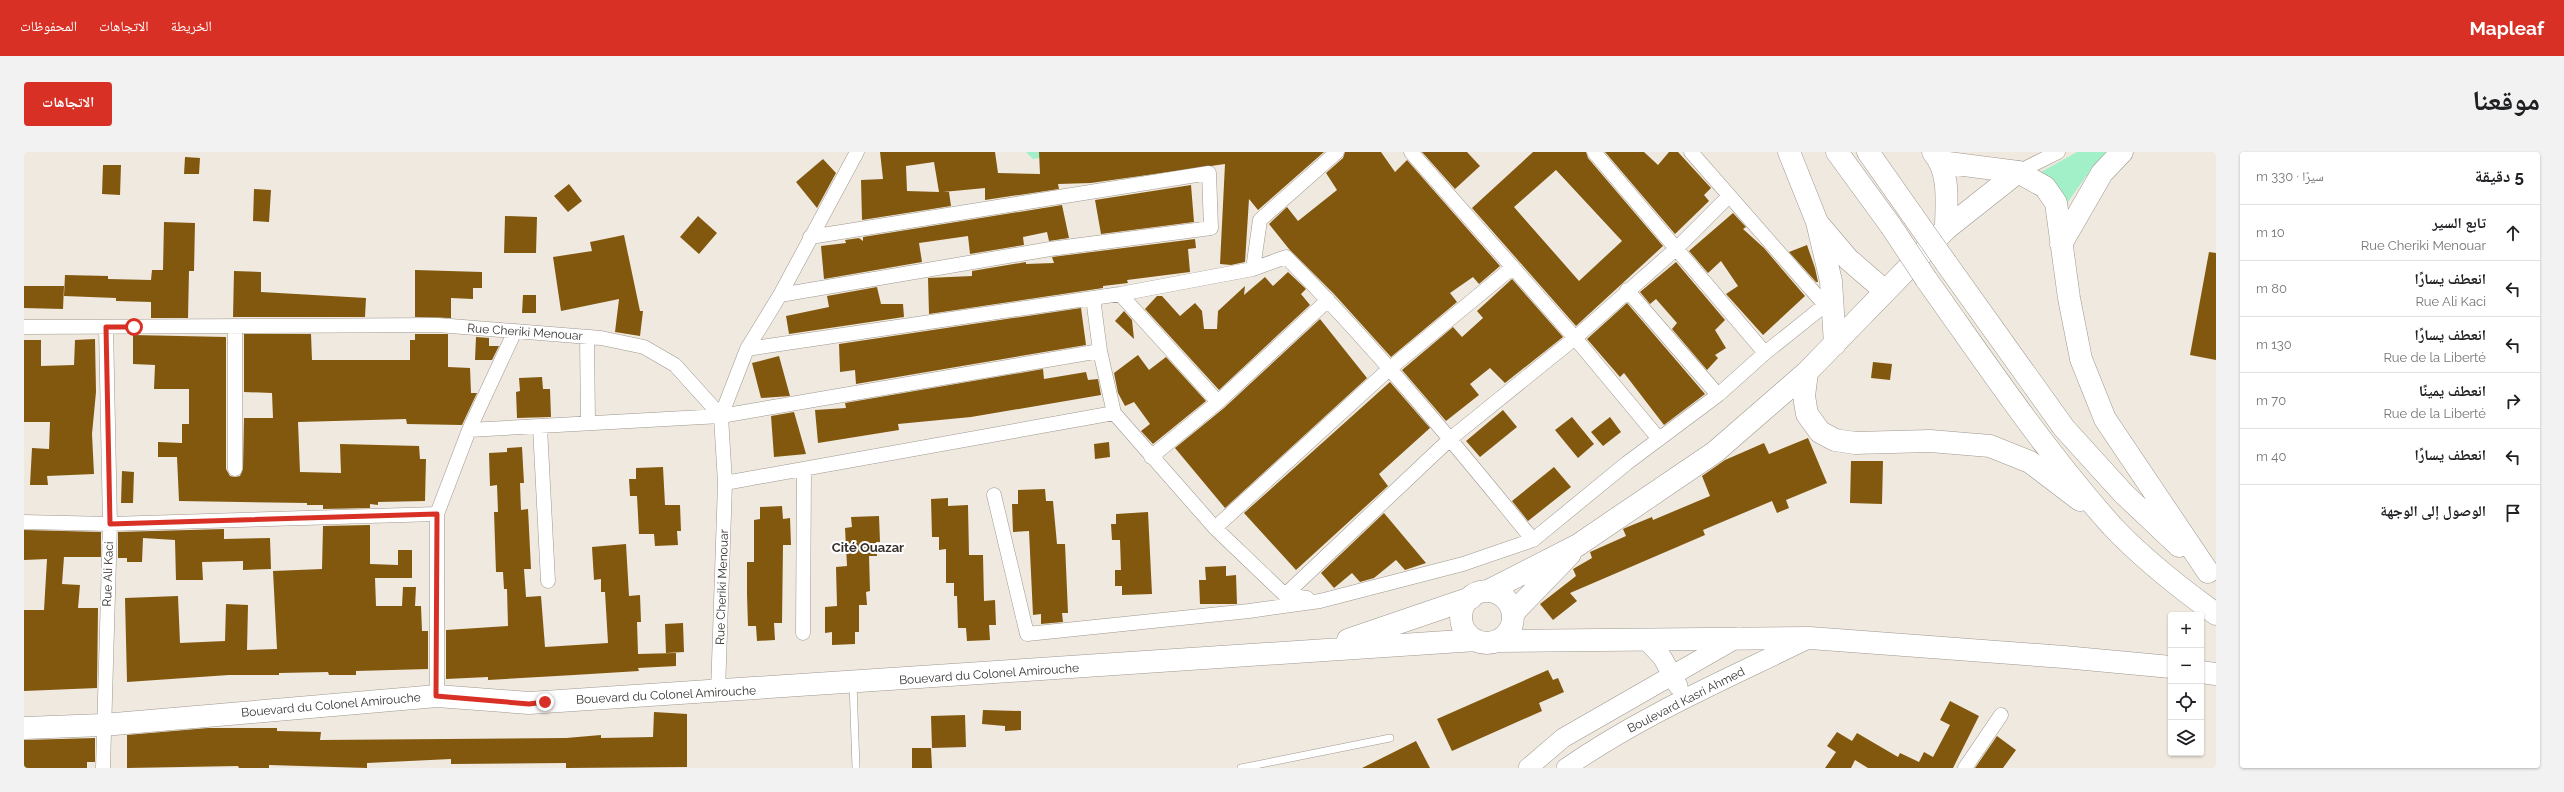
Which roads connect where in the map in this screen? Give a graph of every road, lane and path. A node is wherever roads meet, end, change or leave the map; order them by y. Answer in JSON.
{"nodes":[{"id":1,"x":857,"y":152,"type":"edge"},
{"id":2,"x":1337,"y":152,"type":"edge"},
{"id":3,"x":1410,"y":152,"type":"edge"},
{"id":4,"x":1594,"y":152,"type":"edge"},
{"id":5,"x":1691,"y":152,"type":"edge"},
{"id":6,"x":1789,"y":152,"type":"edge"},
{"id":7,"x":1838,"y":152,"type":"edge"},
{"id":8,"x":1868,"y":152,"type":"edge"},
{"id":9,"x":2058,"y":152,"type":"edge"},
{"id":10,"x":2122,"y":152,"type":"edge"},
{"id":11,"x":1937,"y":157,"type":"edge"},
{"id":12,"x":2018,"y":172,"type":"junction"},
{"id":13,"x":1729,"y":196,"type":"junction"},
{"id":14,"x":1817,"y":222,"type":"junction"},
{"id":15,"x":1946,"y":229,"type":"junction"},
{"id":16,"x":810,"y":237,"type":"junction"},
{"id":17,"x":2061,"y":244,"type":"junction"},
{"id":18,"x":1676,"y":248,"type":"junction"},
{"id":19,"x":1513,"y":267,"type":"junction"},
{"id":20,"x":1253,"y":269,"type":"junction"},
{"id":21,"x":1627,"y":290,"type":"junction"},
{"id":22,"x":1885,"y":291,"type":"junction"},
{"id":23,"x":780,"y":294,"type":"junction"},
{"id":24,"x":1120,"y":294,"type":"junction"},
{"id":25,"x":1093,"y":298,"type":"junction"},
{"id":26,"x":1328,"y":300,"type":"junction"},
{"id":27,"x":235,"y":326,"type":"junction"},
{"id":28,"x":24,"y":327,"type":"edge"},
{"id":29,"x":106,"y":327,"type":"junction"},
{"id":30,"x":515,"y":331,"type":"junction"},
{"id":31,"x":587,"y":337,"type":"junction"},
{"id":32,"x":1575,"y":338,"type":"junction"},
{"id":33,"x":1834,"y":344,"type":"junction"},
{"id":34,"x":747,"y":349,"type":"junction"},
{"id":35,"x":1100,"y":351,"type":"junction"},
{"id":36,"x":1765,"y":353,"type":"junction"},
{"id":37,"x":1388,"y":370,"type":"junction"},
{"id":38,"x":1807,"y":372,"type":"junction"},
{"id":39,"x":1718,"y":395,"type":"junction"},
{"id":40,"x":1218,"y":402,"type":"junction"},
{"id":41,"x":1114,"y":414,"type":"junction"},
{"id":42,"x":721,"y":416,"type":"junction"},
{"id":43,"x":588,"y":424,"type":"junction"},
{"id":44,"x":540,"y":426,"type":"junction"},
{"id":45,"x":469,"y":430,"type":"junction"},
{"id":46,"x":1450,"y":439,"type":"junction"},
{"id":47,"x":1659,"y":439,"type":"junction"},
{"id":48,"x":1151,"y":457,"type":"junction"},
{"id":49,"x":235,"y":469,"type":"dead end"},
{"id":50,"x":804,"y":470,"type":"junction"},
{"id":51,"x":726,"y":482,"type":"junction"},
{"id":52,"x":994,"y":495,"type":"dead end"},
{"id":53,"x":437,"y":514,"type":"junction"},
{"id":54,"x":24,"y":522,"type":"edge"},
{"id":55,"x":110,"y":524,"type":"junction"},
{"id":56,"x":2113,"y":526,"type":"junction"},
{"id":57,"x":1215,"y":528,"type":"junction"},
{"id":58,"x":1533,"y":540,"type":"junction"},
{"id":59,"x":1578,"y":545,"type":"junction"},
{"id":60,"x":2212,"y":575,"type":"edge"},
{"id":61,"x":548,"y":581,"type":"dead end"},
{"id":62,"x":1285,"y":594,"type":"junction"},
{"id":63,"x":1479,"y":595,"type":"junction"},
{"id":64,"x":1320,"y":601,"type":"junction"},
{"id":65,"x":2216,"y":614,"type":"edge"},
{"id":66,"x":1512,"y":620,"type":"junction"},
{"id":67,"x":803,"y":633,"type":"dead end"},
{"id":68,"x":1739,"y":637,"type":"junction"},
{"id":69,"x":1810,"y":638,"type":"junction"},
{"id":70,"x":1646,"y":640,"type":"junction"},
{"id":71,"x":1486,"y":641,"type":"junction"},
{"id":72,"x":1551,"y":642,"type":"junction"},
{"id":73,"x":1308,"y":652,"type":"junction"},
{"id":74,"x":2168,"y":667,"type":"edge"},
{"id":75,"x":2204,"y":672,"type":"edge"},
{"id":76,"x":2216,"y":674,"type":"edge"},
{"id":77,"x":1672,"y":675,"type":"junction"},
{"id":78,"x":853,"y":683,"type":"junction"},
{"id":79,"x":718,"y":692,"type":"junction"},
{"id":80,"x":436,"y":696,"type":"junction"},
{"id":81,"x":1685,"y":698,"type":"junction"},
{"id":82,"x":2001,"y":715,"type":"dead end"},
{"id":83,"x":103,"y":724,"type":"junction"},
{"id":84,"x":24,"y":728,"type":"edge"},
{"id":85,"x":1390,"y":738,"type":"dead end"},
{"id":86,"x":103,"y":768,"type":"edge"},
{"id":87,"x":856,"y":768,"type":"edge"},
{"id":88,"x":1241,"y":768,"type":"edge"},
{"id":89,"x":1528,"y":768,"type":"edge"},
{"id":90,"x":1566,"y":768,"type":"edge"},
{"id":91,"x":1965,"y":768,"type":"edge"}],
"edges":[{"from":1,"to":16,"type":"street"},
{"from":2,"to":20,"type":"street"},
{"from":3,"to":19,"type":"street"},
{"from":4,"to":18,"type":"street"},
{"from":5,"to":13,"type":"street"},
{"from":6,"to":14,"type":"main road"},
{"from":7,"to":56,"type":"main road","bridge":true},
{"from":8,"to":60,"type":"main road","bridge":true},
{"from":9,"to":12,"type":"street"},
{"from":10,"to":17,"type":"main road"},
{"from":11,"to":12,"type":"main road"},
{"from":11,"to":15,"type":"main road"},
{"from":12,"to":15,"type":"main road"},
{"from":12,"to":17,"type":"main road"},
{"from":13,"to":18,"type":"street"},
{"from":13,"to":36,"type":"street"},
{"from":14,"to":22,"type":"main road"},
{"from":14,"to":33,"type":"main road"},
{"from":15,"to":22,"type":"main road"},
{"from":16,"to":23,"type":"street"},
{"from":16,"to":23,"type":"street"},
{"from":17,"to":60,"type":"main road"},
{"from":18,"to":21,"type":"street"},
{"from":18,"to":36,"type":"street"},
{"from":19,"to":32,"type":"street"},
{"from":19,"to":37,"type":"street"},
{"from":20,"to":24,"type":"street"},
{"from":20,"to":26,"type":"street"},
{"from":21,"to":32,"type":"street"},
{"from":21,"to":39,"type":"street"},
{"from":22,"to":33,"type":"main road"},
{"from":23,"to":34,"type":"street"},
{"from":24,"to":25,"type":"street"},
{"from":24,"to":40,"type":"street"},
{"from":25,"to":34,"type":"street"},
{"from":25,"to":35,"type":"street"},
{"from":26,"to":37,"type":"street"},
{"from":26,"to":40,"type":"street"},
{"from":27,"to":29,"type":"street","name":"Rue Cheriki Menouar"},
{"from":27,"to":30,"type":"street","name":"Rue Cheriki Menouar"},
{"from":27,"to":49,"type":"street"},
{"from":28,"to":29,"type":"street","name":"Rue Cheriki Menouar"},
{"from":29,"to":55,"type":"street","name":"Rue Ali Kaci"},
{"from":30,"to":31,"type":"street","name":"Rue Cheriki Menouar"},
{"from":30,"to":45,"type":"street"},
{"from":31,"to":42,"type":"street","name":"Rue Cheriki Menouar"},
{"from":31,"to":43,"type":"street"},
{"from":32,"to":46,"type":"street"},
{"from":32,"to":47,"type":"street"},
{"from":33,"to":38,"type":"main road"},
{"from":34,"to":42,"type":"street"},
{"from":35,"to":41,"type":"street"},
{"from":35,"to":42,"type":"street"},
{"from":36,"to":39,"type":"street"},
{"from":37,"to":46,"type":"street"},
{"from":37,"to":57,"type":"street"},
{"from":38,"to":56,"type":"main road"},
{"from":38,"to":59,"type":"main road"},
{"from":39,"to":47,"type":"street"},
{"from":40,"to":48,"type":"street"},
{"from":41,"to":48,"type":"street"},
{"from":41,"to":50,"type":"street"},
{"from":42,"to":43,"type":"street"},
{"from":42,"to":51,"type":"street","name":"Rue Cheriki Menouar"},
{"from":43,"to":44,"type":"street"},
{"from":44,"to":45,"type":"street"},
{"from":44,"to":61,"type":"street"},
{"from":45,"to":53,"type":"street"},
{"from":46,"to":58,"type":"street"},
{"from":46,"to":62,"type":"street"},
{"from":47,"to":58,"type":"street"},
{"from":48,"to":57,"type":"street"},
{"from":50,"to":51,"type":"street"},
{"from":50,"to":67,"type":"street"},
{"from":51,"to":79,"type":"street","name":"Rue Cheriki Menouar"},
{"from":52,"to":64,"type":"street"},
{"from":53,"to":55,"type":"street"},
{"from":53,"to":80,"type":"street"},
{"from":54,"to":55,"type":"street"},
{"from":55,"to":83,"type":"street","name":"Rue Ali Kaci"},
{"from":56,"to":65,"type":"main road"},
{"from":57,"to":62,"type":"street"},
{"from":58,"to":64,"type":"street"},
{"from":59,"to":63,"type":"main road","name":"Bouevard du Colonel Amirouche"},
{"from":59,"to":66,"type":"main road"},
{"from":62,"to":64,"type":"street"},
{"from":63,"to":66,"type":"main road"},
{"from":63,"to":71,"type":"main road"},
{"from":63,"to":73,"type":"main road","name":"Bouevard du Colonel Amirouche"},
{"from":66,"to":71,"type":"main road"},
{"from":66,"to":72,"type":"main road"},
{"from":68,"to":69,"type":"main road","name":"Bouevard du Colonel Amirouche"},
{"from":68,"to":70,"type":"main road","name":"Bouevard du Colonel Amirouche"},
{"from":68,"to":77,"type":"main road","name":"Boulevard Kasri Ahmed"},
{"from":69,"to":74,"type":"main road","name":"Bouevard du Colonel Amirouche"},
{"from":69,"to":81,"type":"main road","name":"Boulevard Kasri Ahmed"},
{"from":70,"to":72,"type":"main road","name":"Bouevard du Colonel Amirouche"},
{"from":70,"to":77,"type":"main road"},
{"from":71,"to":72,"type":"main road","name":"Bouevard du Colonel Amirouche"},
{"from":71,"to":73,"type":"main road","name":"Bouevard du Colonel Amirouche"},
{"from":73,"to":78,"type":"main road","name":"Bouevard du Colonel Amirouche"},
{"from":75,"to":76,"type":"main road"},
{"from":77,"to":81,"type":"main road"},
{"from":77,"to":89,"type":"main road","name":"Boulevard Kasri Ahmed"},
{"from":78,"to":79,"type":"main road","name":"Bouevard du Colonel Amirouche"},
{"from":78,"to":87,"type":"lane"},
{"from":79,"to":80,"type":"main road","name":"Bouevard du Colonel Amirouche"},
{"from":80,"to":83,"type":"main road","name":"Bouevard du Colonel Amirouche"},
{"from":81,"to":90,"type":"main road","name":"Boulevard Kasri Ahmed"},
{"from":82,"to":91,"type":"street"},
{"from":83,"to":84,"type":"main road","name":"Bouevard du Colonel Amirouche"},
{"from":83,"to":86,"type":"street","name":"Rue Ali Kaci"},
{"from":85,"to":88,"type":"lane"}]}
